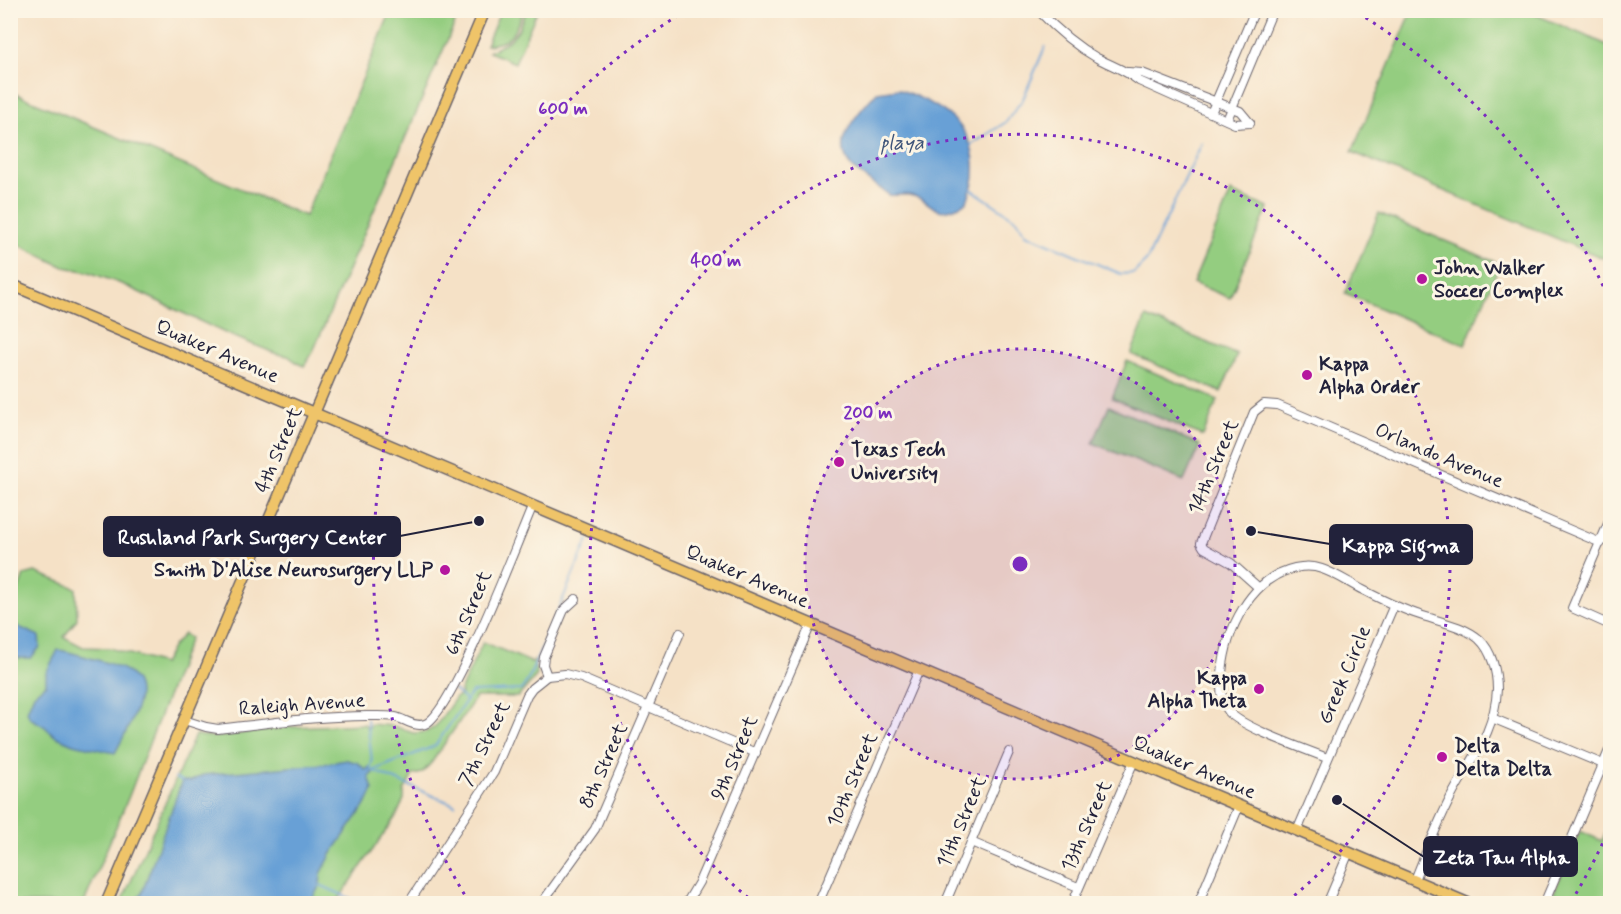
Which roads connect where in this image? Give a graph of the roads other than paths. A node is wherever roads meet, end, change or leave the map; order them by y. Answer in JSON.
{"nodes":[{"id":1,"x":485,"y":10,"type":"edge"},
{"id":2,"x":1038,"y":10,"type":"edge"},
{"id":3,"x":1255,"y":10,"type":"edge"},
{"id":4,"x":1272,"y":10,"type":"edge"},
{"id":5,"x":1128,"y":72,"type":"junction"},
{"id":6,"x":1216,"y":101,"type":"junction"},
{"id":7,"x":1232,"y":108,"type":"junction"},
{"id":8,"x":1211,"y":113,"type":"junction"},
{"id":9,"x":1227,"y":120,"type":"junction"},
{"id":10,"x":10,"y":284,"type":"edge"},
{"id":11,"x":1264,"y":404,"type":"joint"},
{"id":12,"x":314,"y":413,"type":"junction"},
{"id":13,"x":533,"y":505,"type":"junction"},
{"id":14,"x":1611,"y":519,"type":"edge"},
{"id":15,"x":1601,"y":543,"type":"junction"},
{"id":16,"x":1259,"y":588,"type":"junction"},
{"id":17,"x":576,"y":599,"type":"dead end"},
{"id":18,"x":1394,"y":605,"type":"junction"},
{"id":19,"x":811,"y":624,"type":"junction"},
{"id":20,"x":1611,"y":625,"type":"edge"},
{"id":21,"x":680,"y":633,"type":"dead end"},
{"id":22,"x":919,"y":670,"type":"junction"},
{"id":23,"x":547,"y":676,"type":"junction"},
{"id":24,"x":649,"y":706,"type":"junction"},
{"id":25,"x":1492,"y":718,"type":"junction"},
{"id":26,"x":184,"y":720,"type":"junction"},
{"id":27,"x":422,"y":724,"type":"joint"},
{"id":28,"x":1611,"y":748,"type":"edge"},
{"id":29,"x":1009,"y":752,"type":"dead end"},
{"id":30,"x":756,"y":753,"type":"junction"},
{"id":31,"x":1327,"y":758,"type":"junction"},
{"id":32,"x":1134,"y":761,"type":"junction"},
{"id":33,"x":1607,"y":766,"type":"edge"},
{"id":34,"x":1239,"y":806,"type":"junction"},
{"id":35,"x":1297,"y":831,"type":"junction"},
{"id":36,"x":971,"y":842,"type":"junction"},
{"id":37,"x":1349,"y":852,"type":"junction"},
{"id":38,"x":1415,"y":880,"type":"junction"},
{"id":39,"x":1078,"y":887,"type":"junction"},
{"id":40,"x":106,"y":903,"type":"edge"},
{"id":41,"x":408,"y":903,"type":"edge"},
{"id":42,"x":542,"y":903,"type":"edge"},
{"id":43,"x":686,"y":903,"type":"edge"},
{"id":44,"x":818,"y":903,"type":"edge"},
{"id":45,"x":945,"y":903,"type":"edge"},
{"id":46,"x":1072,"y":903,"type":"edge"},
{"id":47,"x":1198,"y":903,"type":"edge"},
{"id":48,"x":1327,"y":903,"type":"edge"},
{"id":49,"x":1470,"y":903,"type":"edge"},
{"id":50,"x":1544,"y":903,"type":"edge"}],
"edges":[{"from":1,"to":12,"type":"main road","name":"4th Street"},
{"from":2,"to":5,"type":"street"},
{"from":3,"to":6,"type":"street"},
{"from":4,"to":7,"type":"street"},
{"from":5,"to":6,"type":"street"},
{"from":5,"to":8,"type":"street"},
{"from":6,"to":7,"type":"street"},
{"from":6,"to":8,"type":"street"},
{"from":7,"to":9,"type":"street"},
{"from":7,"to":9,"type":"street"},
{"from":8,"to":9,"type":"street"},
{"from":10,"to":12,"type":"main road","name":"Quaker Avenue"},
{"from":11,"to":15,"type":"street","name":"Orlando Avenue"},
{"from":11,"to":16,"type":"street","name":"14th Street"},
{"from":12,"to":13,"type":"main road","name":"Quaker Avenue"},
{"from":12,"to":26,"type":"main road","name":"4th Street"},
{"from":13,"to":19,"type":"main road","name":"Quaker Avenue"},
{"from":13,"to":27,"type":"street","name":"6th Street"},
{"from":14,"to":15,"type":"street"},
{"from":15,"to":20,"type":"street"},
{"from":16,"to":18,"type":"street"},
{"from":16,"to":31,"type":"street"},
{"from":17,"to":23,"type":"street"},
{"from":18,"to":25,"type":"street"},
{"from":18,"to":31,"type":"street","name":"Greek Circle"},
{"from":19,"to":22,"type":"main road","name":"Quaker Avenue"},
{"from":19,"to":30,"type":"street","name":"9th Street"},
{"from":21,"to":24,"type":"street","name":"8th Street"},
{"from":22,"to":32,"type":"main road","name":"Quaker Avenue"},
{"from":22,"to":44,"type":"street","name":"10th Street"},
{"from":23,"to":24,"type":"street"},
{"from":23,"to":41,"type":"street","name":"7th Street"},
{"from":24,"to":30,"type":"street"},
{"from":24,"to":42,"type":"street","name":"8th Street"},
{"from":25,"to":33,"type":"street"},
{"from":25,"to":38,"type":"street"},
{"from":26,"to":27,"type":"street","name":"Raleigh Avenue"},
{"from":26,"to":40,"type":"main road","name":"4th Street"},
{"from":28,"to":33,"type":"street"},
{"from":29,"to":36,"type":"street","name":"11th Street"},
{"from":30,"to":43,"type":"street","name":"9th Street"},
{"from":31,"to":35,"type":"street","name":"Greek Circle"},
{"from":32,"to":34,"type":"main road","name":"Quaker Avenue"},
{"from":32,"to":39,"type":"street","name":"13th Street"},
{"from":33,"to":50,"type":"street"},
{"from":34,"to":35,"type":"main road","name":"Quaker Avenue"},
{"from":34,"to":47,"type":"street"},
{"from":35,"to":37,"type":"main road","name":"Quaker Avenue"},
{"from":36,"to":39,"type":"street"},
{"from":36,"to":45,"type":"street","name":"11th Street"},
{"from":37,"to":38,"type":"main road","name":"Quaker Avenue"},
{"from":37,"to":48,"type":"street"},
{"from":38,"to":49,"type":"main road","name":"Quaker Avenue"},
{"from":39,"to":46,"type":"street","name":"13th Street"}]}
